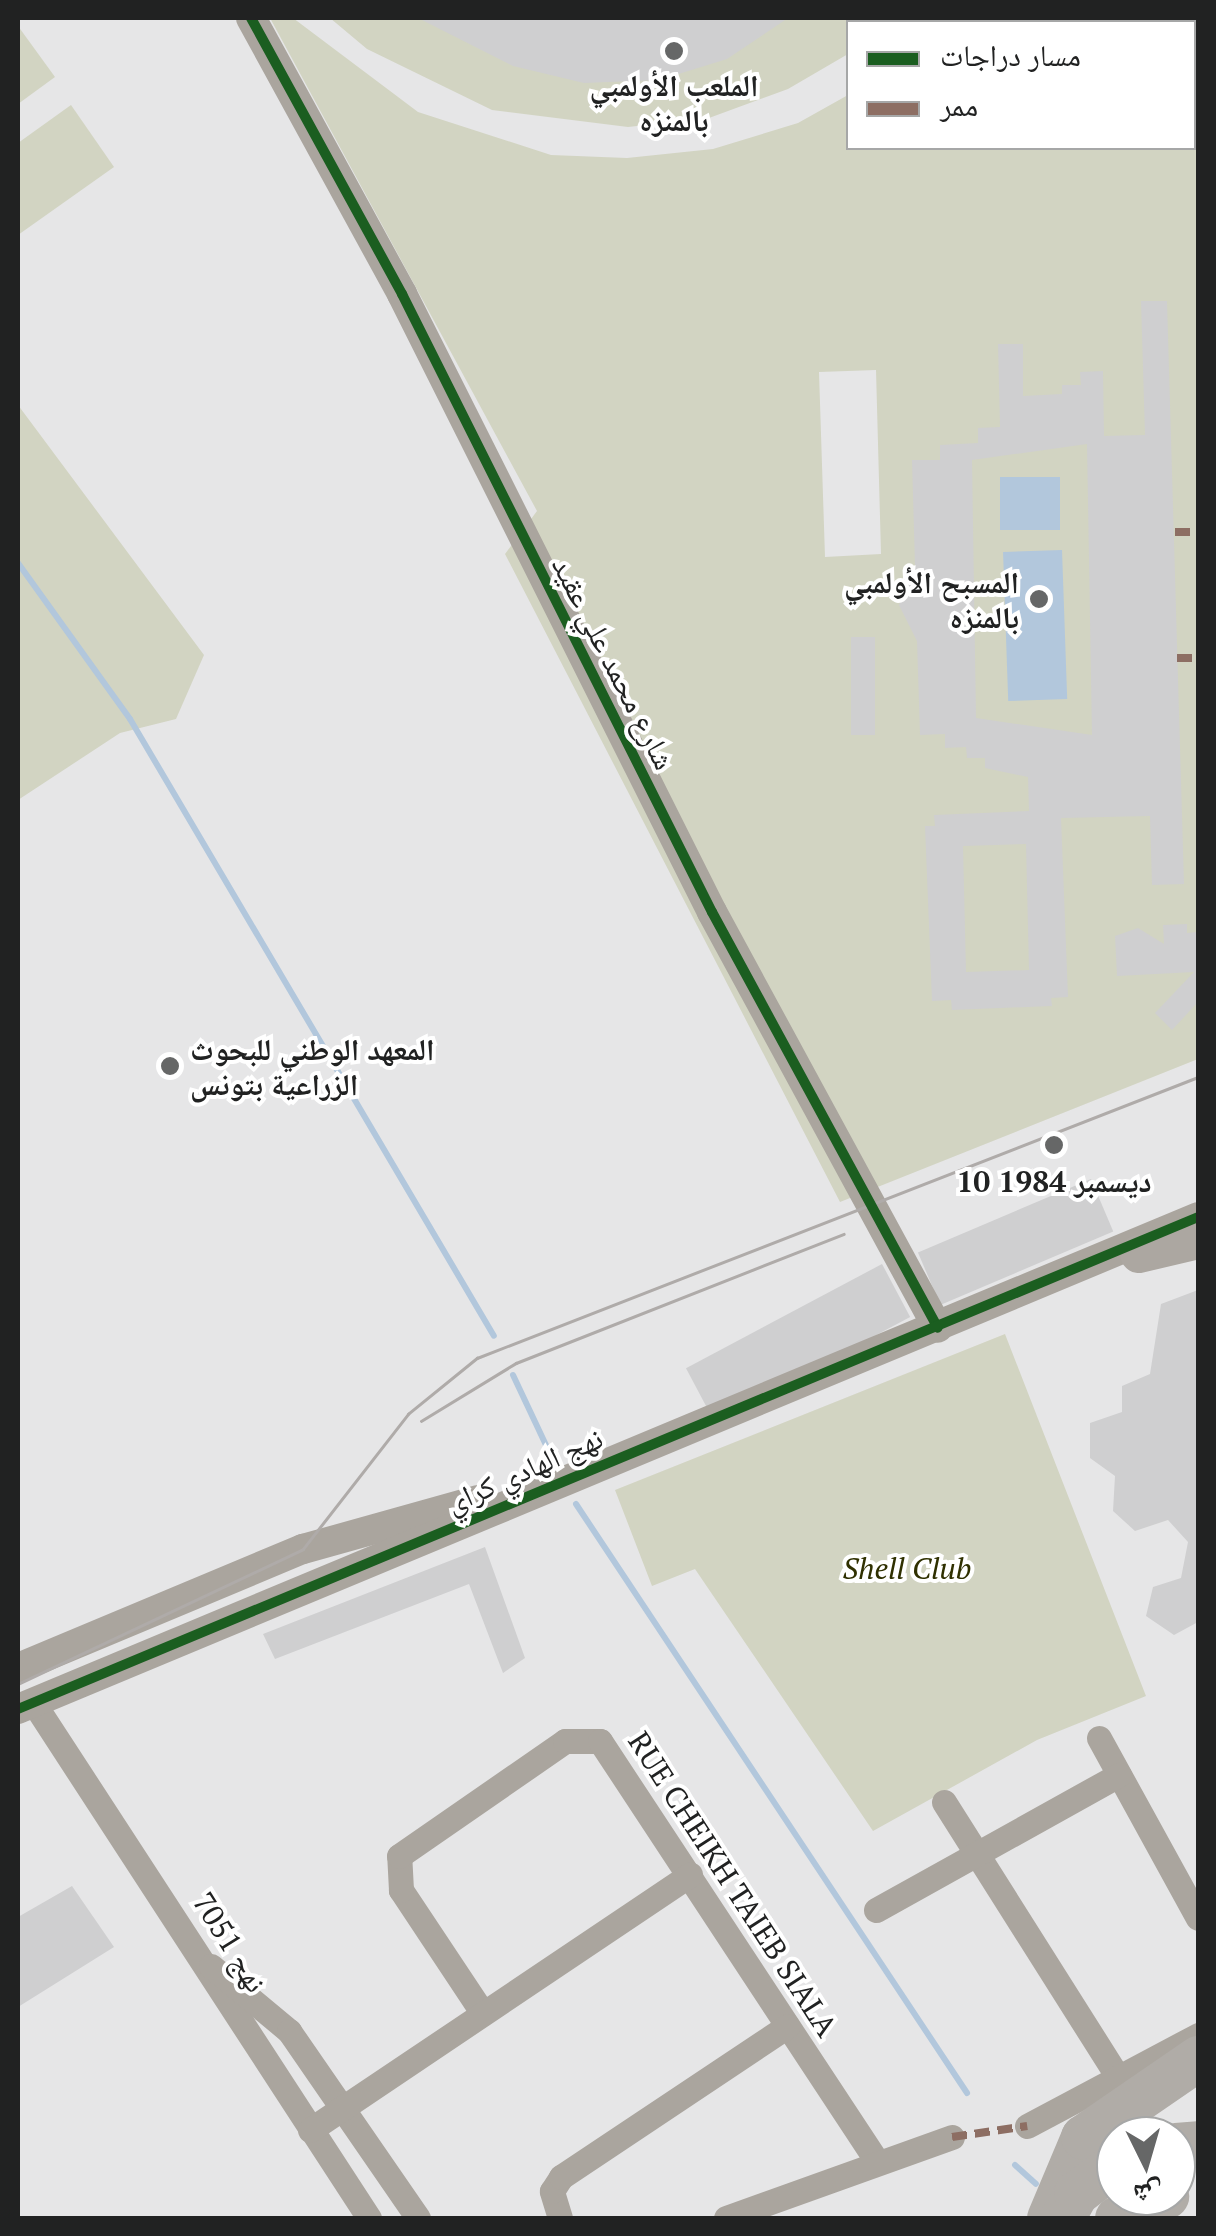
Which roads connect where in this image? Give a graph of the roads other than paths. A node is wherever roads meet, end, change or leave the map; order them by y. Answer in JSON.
{"nodes":[{"id":1,"x":251,"y":18,"type":"edge"},
{"id":2,"x":1198,"y":1217,"type":"edge"},
{"id":3,"x":1198,"y":1237,"type":"edge"},
{"id":4,"x":1139,"y":1254,"type":"joint"},
{"id":5,"x":1052,"y":1281,"type":"junction"},
{"id":6,"x":938,"y":1328,"type":"junction"},
{"id":7,"x":582,"y":1472,"type":"junction"},
{"id":8,"x":18,"y":1668,"type":"edge"},
{"id":9,"x":25,"y":1705,"type":"edge"},
{"id":10,"x":1100,"y":1738,"type":"dead end"},
{"id":11,"x":1120,"y":1775,"type":"junction"},
{"id":12,"x":944,"y":1802,"type":"dead end"},
{"id":13,"x":974,"y":1852,"type":"junction"},
{"id":14,"x":690,"y":1875,"type":"junction"},
{"id":15,"x":876,"y":1910,"type":"dead end"},
{"id":16,"x":1198,"y":1918,"type":"edge"},
{"id":17,"x":203,"y":1961,"type":"junction"},
{"id":18,"x":480,"y":2009,"type":"junction"},
{"id":19,"x":787,"y":2026,"type":"junction"},
{"id":20,"x":1198,"y":2035,"type":"edge"},
{"id":21,"x":1198,"y":2058,"type":"edge"},
{"id":22,"x":1117,"y":2076,"type":"junction"},
{"id":23,"x":340,"y":2102,"type":"junction"},
{"id":24,"x":1028,"y":2126,"type":"dead end"},
{"id":25,"x":310,"y":2130,"type":"junction"},
{"id":26,"x":952,"y":2138,"type":"dead end"},
{"id":27,"x":876,"y":2160,"type":"junction"},
{"id":28,"x":1096,"y":2178,"type":"edge"},
{"id":29,"x":369,"y":2218,"type":"edge"},
{"id":30,"x":418,"y":2218,"type":"edge"},
{"id":31,"x":560,"y":2218,"type":"edge"},
{"id":32,"x":726,"y":2218,"type":"edge"},
{"id":33,"x":1049,"y":2218,"type":"edge"},
{"id":34,"x":1062,"y":2218,"type":"edge"}],
"edges":[{"from":1,"to":6,"type":"street","name":"شارع محمد علي عقيد"},
{"from":2,"to":5,"type":"street","name":"نهج الهادي كراي"},
{"from":3,"to":4,"type":"main road"},
{"from":4,"to":5,"type":"street","name":"نهج الهادي كراي"},
{"from":5,"to":6,"type":"street","name":"نهج الهادي كراي"},
{"from":6,"to":7,"type":"street","name":"نهج الهادي كراي"},
{"from":7,"to":8,"type":"street","name":"نهج الهادي كراي"},
{"from":7,"to":9,"type":"street","name":"نهج الهادي كراي"},
{"from":9,"to":17,"type":"street","name":"نهج 7051"},
{"from":10,"to":11,"type":"street"},
{"from":11,"to":13,"type":"street"},
{"from":11,"to":16,"type":"street"},
{"from":12,"to":13,"type":"street"},
{"from":13,"to":15,"type":"street"},
{"from":13,"to":22,"type":"street"},
{"from":14,"to":18,"type":"street"},
{"from":14,"to":18,"type":"street","name":"RUE CHEIKH TAIEB SIALA"},
{"from":14,"to":19,"type":"street","name":"RUE CHEIKH TAIEB SIALA"},
{"from":17,"to":23,"type":"street"},
{"from":17,"to":25,"type":"street","name":"نهج 7051"},
{"from":18,"to":23,"type":"street"},
{"from":19,"to":27,"type":"street","name":"RUE CHEIKH TAIEB SIALA"},
{"from":19,"to":31,"type":"street"},
{"from":20,"to":22,"type":"street"},
{"from":21,"to":33,"type":"highway"},
{"from":22,"to":24,"type":"street"},
{"from":23,"to":25,"type":"street"},
{"from":23,"to":30,"type":"street"},
{"from":25,"to":29,"type":"street","name":"نهج 7051"},
{"from":26,"to":27,"type":"street"},
{"from":27,"to":32,"type":"street"},
{"from":28,"to":34,"type":"highway"}]}
